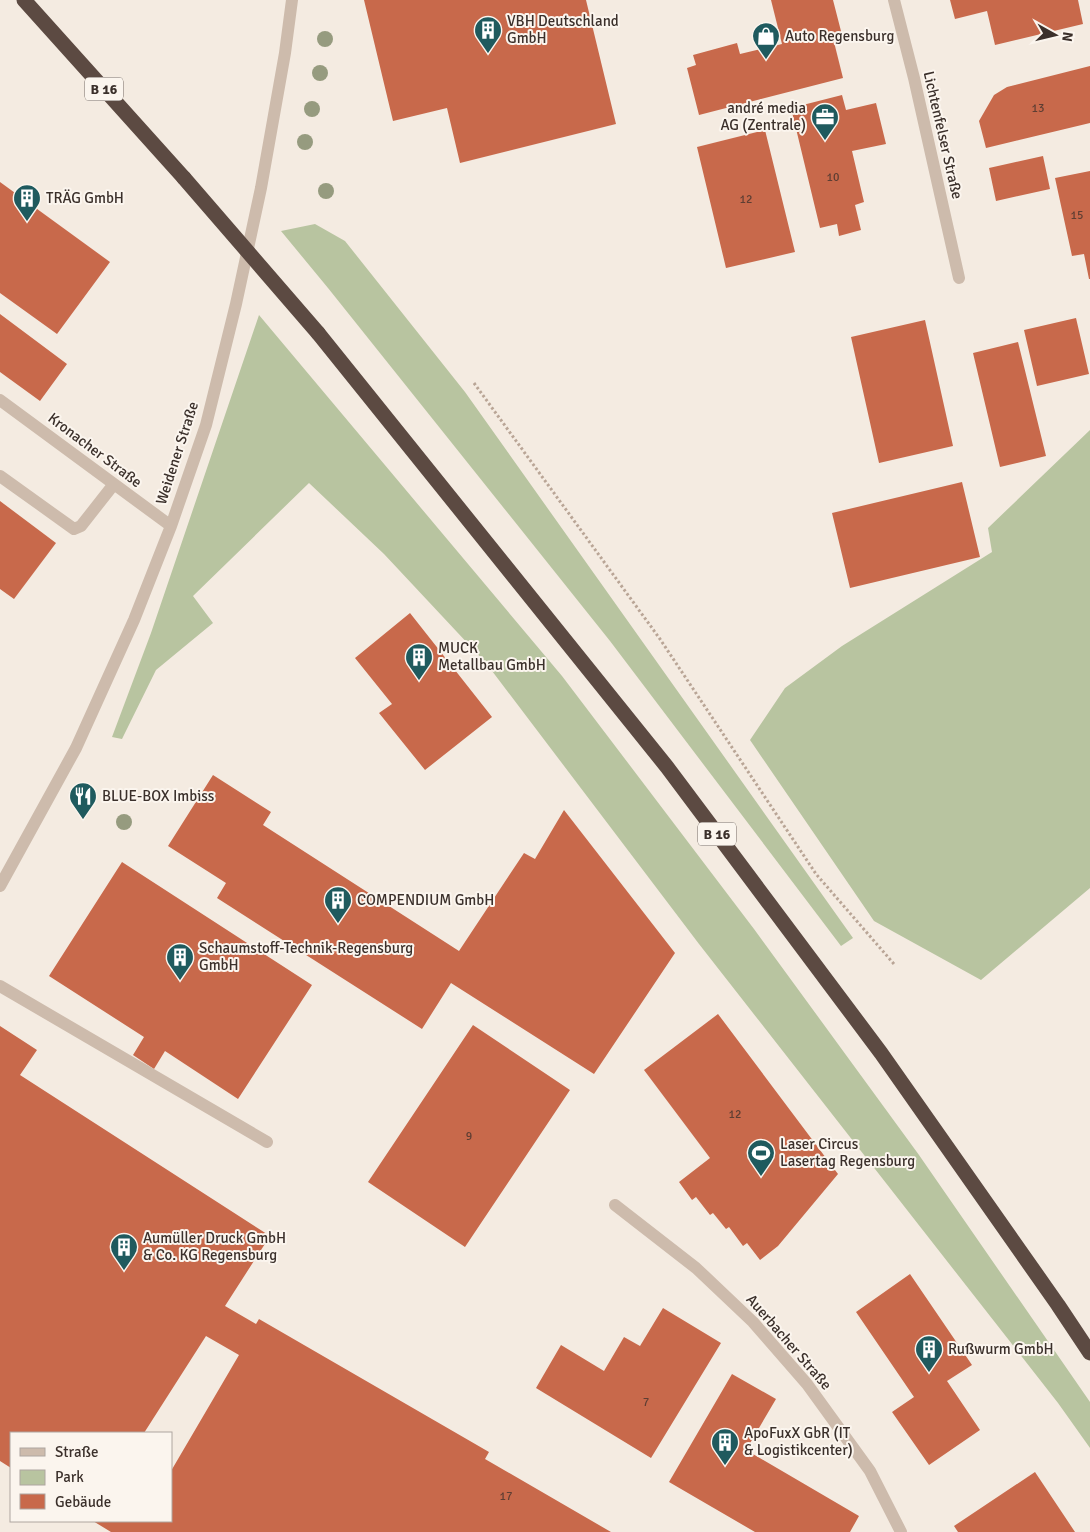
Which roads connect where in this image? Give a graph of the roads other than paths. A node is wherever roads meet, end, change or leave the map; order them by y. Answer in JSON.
{"nodes":[{"id":1,"x":24,"y":0,"type":"edge"},
{"id":2,"x":292,"y":0,"type":"edge"},
{"id":3,"x":894,"y":0,"type":"edge"},
{"id":4,"x":959,"y":278,"type":"dead end"},
{"id":5,"x":0,"y":400,"type":"edge"},
{"id":6,"x":0,"y":476,"type":"edge"},
{"id":7,"x":114,"y":484,"type":"junction"},
{"id":8,"x":171,"y":526,"type":"junction"},
{"id":9,"x":0,"y":886,"type":"edge"},
{"id":10,"x":0,"y":986,"type":"edge"},
{"id":11,"x":266,"y":1142,"type":"dead end"},
{"id":12,"x":615,"y":1205,"type":"dead end"},
{"id":13,"x":1090,"y":1353,"type":"edge"},
{"id":14,"x":901,"y":1532,"type":"edge"}],
"edges":[{"from":1,"to":13,"type":"highway","number":"B 16","bridge":true},
{"from":2,"to":8,"type":"street","name":"Weidener Straße"},
{"from":3,"to":4,"type":"street","name":"Lichtenfelser Straße"},
{"from":5,"to":7,"type":"street","name":"Kronacher Straße"},
{"from":6,"to":7,"type":"street"},
{"from":7,"to":8,"type":"street","name":"Kronacher Straße"},
{"from":8,"to":9,"type":"street","name":"Weidener Straße"},
{"from":10,"to":11,"type":"street"},
{"from":12,"to":14,"type":"street","name":"Auerbacher Straße"}]}
